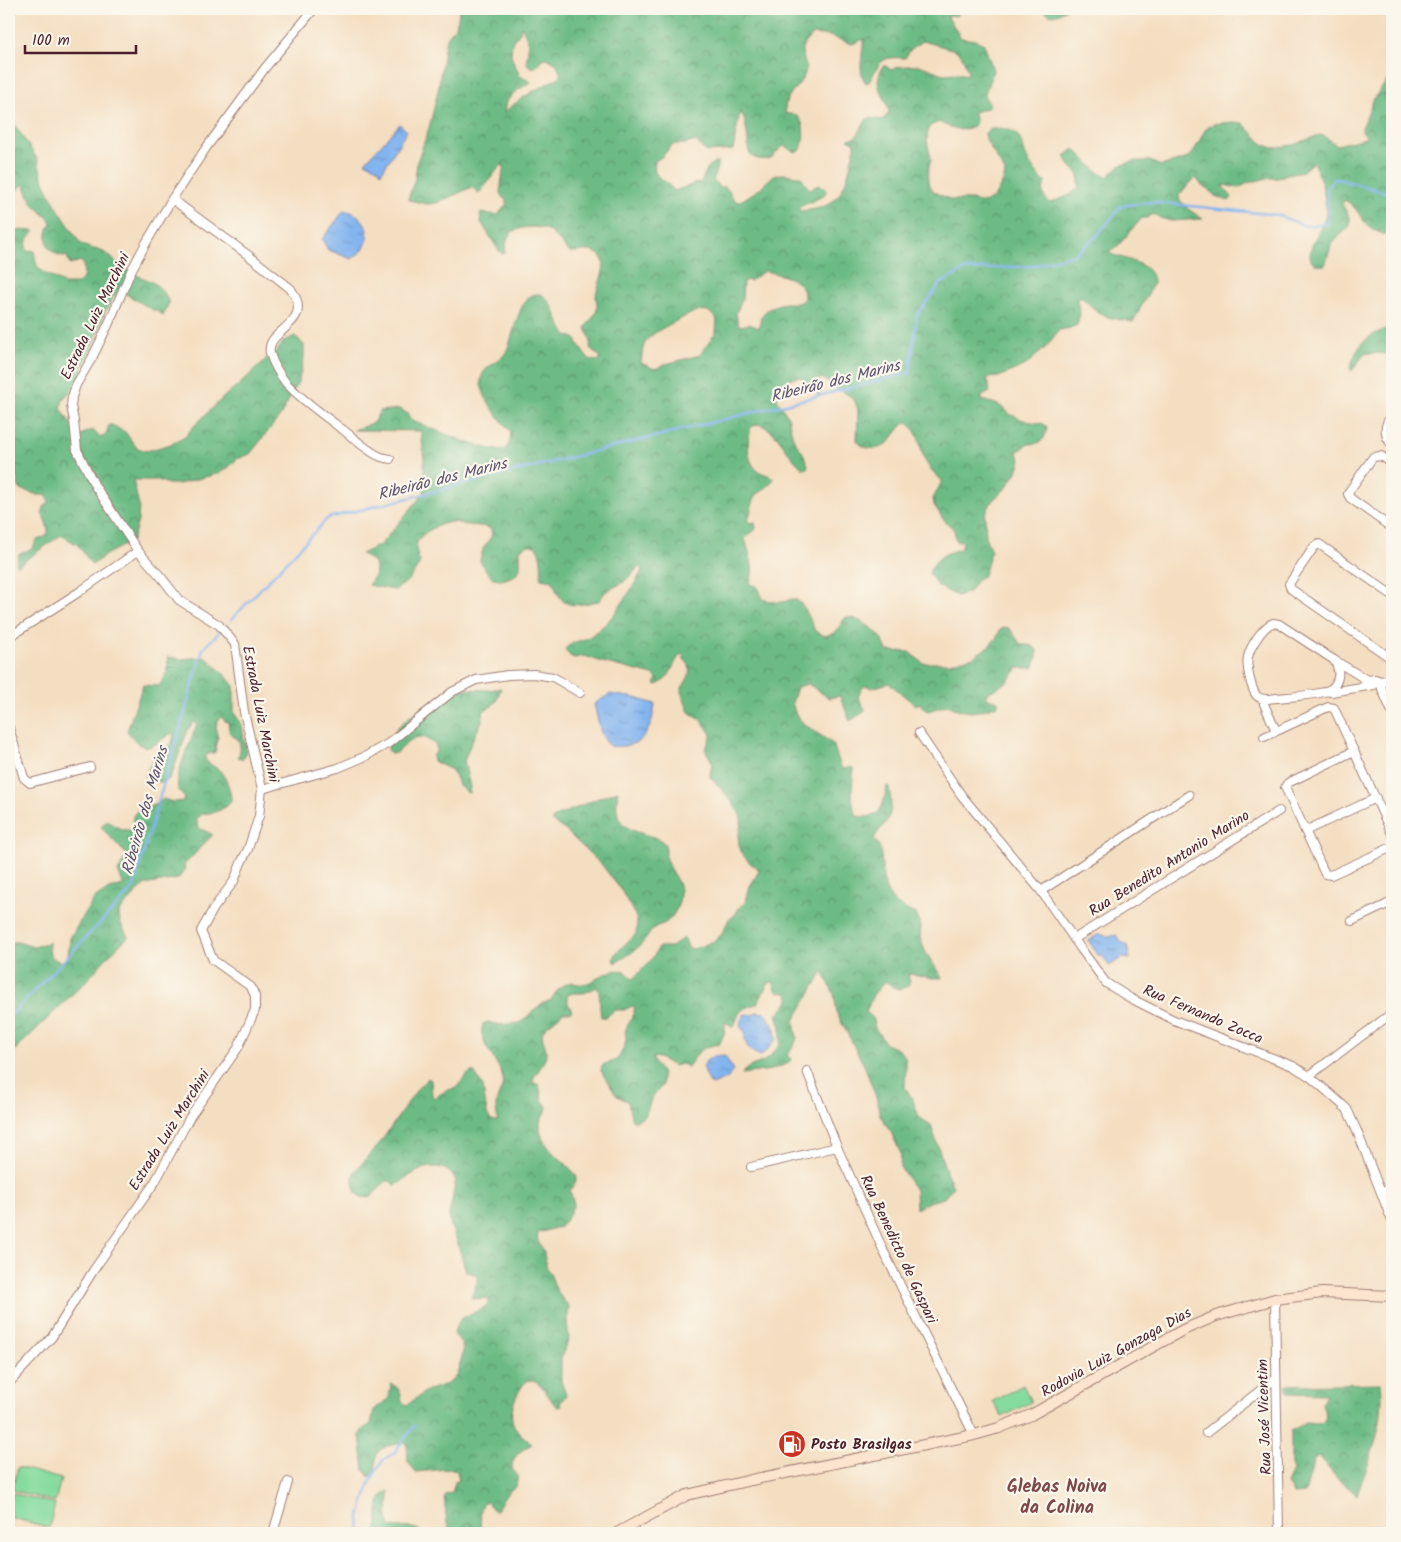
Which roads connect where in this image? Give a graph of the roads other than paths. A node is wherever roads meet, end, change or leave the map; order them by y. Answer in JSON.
{"nodes":[{"id":1,"x":314,"y":9,"type":"edge"},
{"id":2,"x":172,"y":199,"type":"junction"},
{"id":3,"x":1392,"y":415,"type":"edge"},
{"id":4,"x":1392,"y":445,"type":"edge"},
{"id":5,"x":390,"y":459,"type":"dead end"},
{"id":6,"x":1392,"y":463,"type":"edge"},
{"id":7,"x":1392,"y":528,"type":"edge"},
{"id":8,"x":138,"y":551,"type":"junction"},
{"id":9,"x":1392,"y":595,"type":"edge"},
{"id":10,"x":9,"y":637,"type":"edge"},
{"id":11,"x":1392,"y":659,"type":"edge"},
{"id":12,"x":1334,"y":660,"type":"junction"},
{"id":13,"x":1392,"y":679,"type":"edge"},
{"id":14,"x":1381,"y":681,"type":"junction"},
{"id":15,"x":1326,"y":691,"type":"junction"},
{"id":16,"x":580,"y":693,"type":"dead end"},
{"id":17,"x":1265,"y":699,"type":"junction"},
{"id":18,"x":1392,"y":708,"type":"edge"},
{"id":19,"x":9,"y":728,"type":"edge"},
{"id":20,"x":1276,"y":731,"type":"junction"},
{"id":21,"x":919,"y":733,"type":"dead end"},
{"id":22,"x":1264,"y":737,"type":"dead end"},
{"id":23,"x":1354,"y":751,"type":"junction"},
{"id":24,"x":90,"y":767,"type":"dead end"},
{"id":25,"x":262,"y":789,"type":"junction"},
{"id":26,"x":1189,"y":796,"type":"dead end"},
{"id":27,"x":1376,"y":798,"type":"junction"},
{"id":28,"x":1279,"y":811,"type":"dead end"},
{"id":29,"x":1305,"y":831,"type":"junction"},
{"id":30,"x":1392,"y":834,"type":"edge"},
{"id":31,"x":1392,"y":847,"type":"edge"},
{"id":32,"x":1041,"y":891,"type":"junction"},
{"id":33,"x":1392,"y":902,"type":"edge"},
{"id":34,"x":1352,"y":921,"type":"dead end"},
{"id":35,"x":1074,"y":939,"type":"junction"},
{"id":36,"x":1392,"y":1013,"type":"edge"},
{"id":37,"x":807,"y":1071,"type":"dead end"},
{"id":38,"x":1309,"y":1076,"type":"junction"},
{"id":39,"x":837,"y":1147,"type":"junction"},
{"id":40,"x":751,"y":1167,"type":"dead end"},
{"id":41,"x":1392,"y":1187,"type":"edge"},
{"id":42,"x":1382,"y":1193,"type":"junction"},
{"id":43,"x":1392,"y":1221,"type":"edge"},
{"id":44,"x":1392,"y":1296,"type":"edge"},
{"id":45,"x":1275,"y":1299,"type":"junction"},
{"id":46,"x":1276,"y":1378,"type":"junction"},
{"id":47,"x":9,"y":1383,"type":"edge"},
{"id":48,"x":1206,"y":1433,"type":"dead end"},
{"id":49,"x":974,"y":1435,"type":"junction"},
{"id":50,"x":288,"y":1482,"type":"dead end"},
{"id":51,"x":273,"y":1533,"type":"edge"},
{"id":52,"x":617,"y":1533,"type":"edge"},
{"id":53,"x":1279,"y":1533,"type":"edge"}],
"edges":[{"from":1,"to":2,"type":"street","name":"Estrada Luiz Marchini"},
{"from":2,"to":5,"type":"street"},
{"from":2,"to":8,"type":"street","name":"Estrada Luiz Marchini"},
{"from":3,"to":4,"type":"street"},
{"from":6,"to":7,"type":"street"},
{"from":8,"to":10,"type":"street"},
{"from":8,"to":25,"type":"street","name":"Estrada Luiz Marchini"},
{"from":9,"to":11,"type":"street"},
{"from":12,"to":14,"type":"street"},
{"from":12,"to":15,"type":"street"},
{"from":12,"to":17,"type":"street"},
{"from":13,"to":14,"type":"street"},
{"from":14,"to":15,"type":"street"},
{"from":14,"to":18,"type":"street"},
{"from":15,"to":17,"type":"street"},
{"from":16,"to":25,"type":"street"},
{"from":17,"to":20,"type":"street"},
{"from":19,"to":24,"type":"street"},
{"from":20,"to":22,"type":"street"},
{"from":20,"to":23,"type":"street"},
{"from":21,"to":32,"type":"street","name":"Rua Fernando Zocca"},
{"from":23,"to":27,"type":"street"},
{"from":23,"to":29,"type":"street"},
{"from":25,"to":47,"type":"street","name":"Estrada Luiz Marchini"},
{"from":26,"to":32,"type":"street"},
{"from":27,"to":29,"type":"street"},
{"from":27,"to":30,"type":"street"},
{"from":28,"to":35,"type":"street","name":"Rua Benedito Antonio Marino"},
{"from":29,"to":31,"type":"street"},
{"from":32,"to":35,"type":"street","name":"Rua Fernando Zocca"},
{"from":33,"to":34,"type":"street"},
{"from":35,"to":38,"type":"street","name":"Rua Fernando Zocca"},
{"from":36,"to":38,"type":"street"},
{"from":37,"to":39,"type":"street","name":"Rua Benedicto de Gaspari"},
{"from":38,"to":42,"type":"street","name":"Rua Fernando Zocca"},
{"from":39,"to":40,"type":"street"},
{"from":39,"to":49,"type":"street","name":"Rua Benedicto de Gaspari"},
{"from":41,"to":42,"type":"street"},
{"from":42,"to":43,"type":"street","name":"Rua Fernando Zocca"},
{"from":44,"to":45,"type":"main road","name":"Rodovia Luiz Gonzaga Dias"},
{"from":45,"to":46,"type":"street","name":"Rua José Vicentim"},
{"from":45,"to":49,"type":"main road","name":"Rodovia Luiz Gonzaga Dias"},
{"from":46,"to":48,"type":"street"},
{"from":46,"to":53,"type":"street","name":"Rua José Vicentim"},
{"from":49,"to":52,"type":"main road","name":"Rodovia Luiz Gonzaga Dias"},
{"from":50,"to":51,"type":"street"}]}
